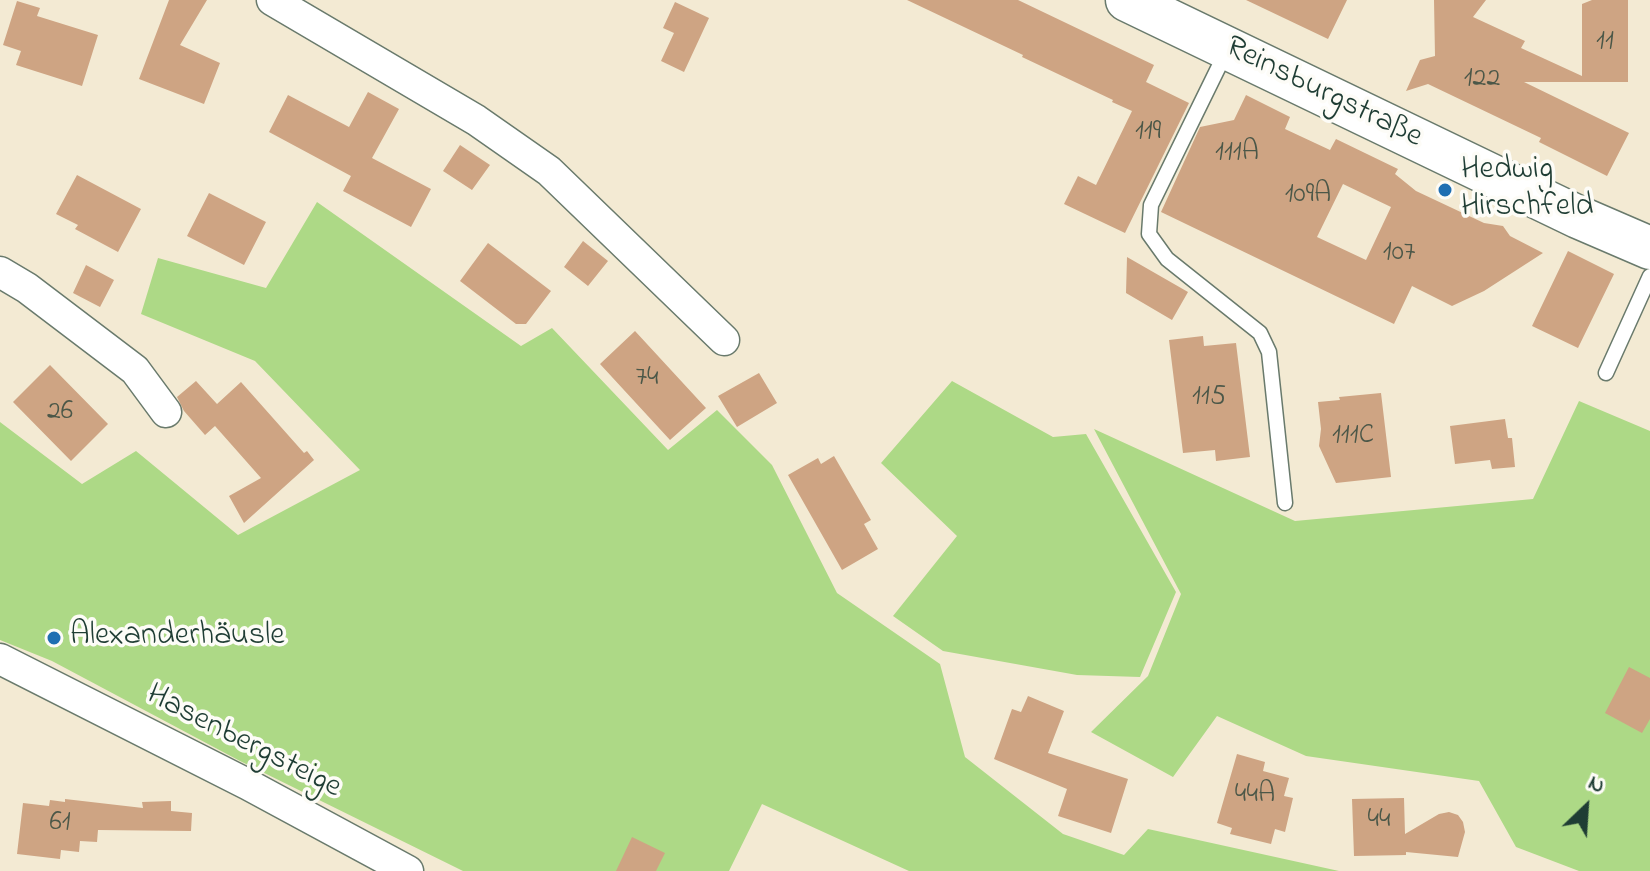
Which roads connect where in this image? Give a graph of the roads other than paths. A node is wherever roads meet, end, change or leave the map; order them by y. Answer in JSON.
{"nodes":[{"id":1,"x":272,"y":0,"type":"edge"},
{"id":2,"x":1127,"y":0,"type":"edge"},
{"id":3,"x":1228,"y":48,"type":"junction"},
{"id":4,"x":1650,"y":248,"type":"edge"},
{"id":5,"x":0,"y":272,"type":"edge"},
{"id":6,"x":1650,"y":276,"type":"edge"},
{"id":7,"x":724,"y":340,"type":"dead end"},
{"id":8,"x":1606,"y":373,"type":"dead end"},
{"id":9,"x":166,"y":412,"type":"dead end"},
{"id":10,"x":1285,"y":503,"type":"dead end"},
{"id":11,"x":0,"y":659,"type":"edge"},
{"id":12,"x":408,"y":871,"type":"edge"}],
"edges":[{"from":1,"to":7,"type":"street"},
{"from":2,"to":3,"type":"street","name":"Reinsburgstraße"},
{"from":3,"to":4,"type":"street","name":"Reinsburgstraße"},
{"from":3,"to":10,"type":"lane"},
{"from":5,"to":9,"type":"street"},
{"from":6,"to":8,"type":"lane"},
{"from":11,"to":12,"type":"street","name":"Hasenbergsteige"}]}
